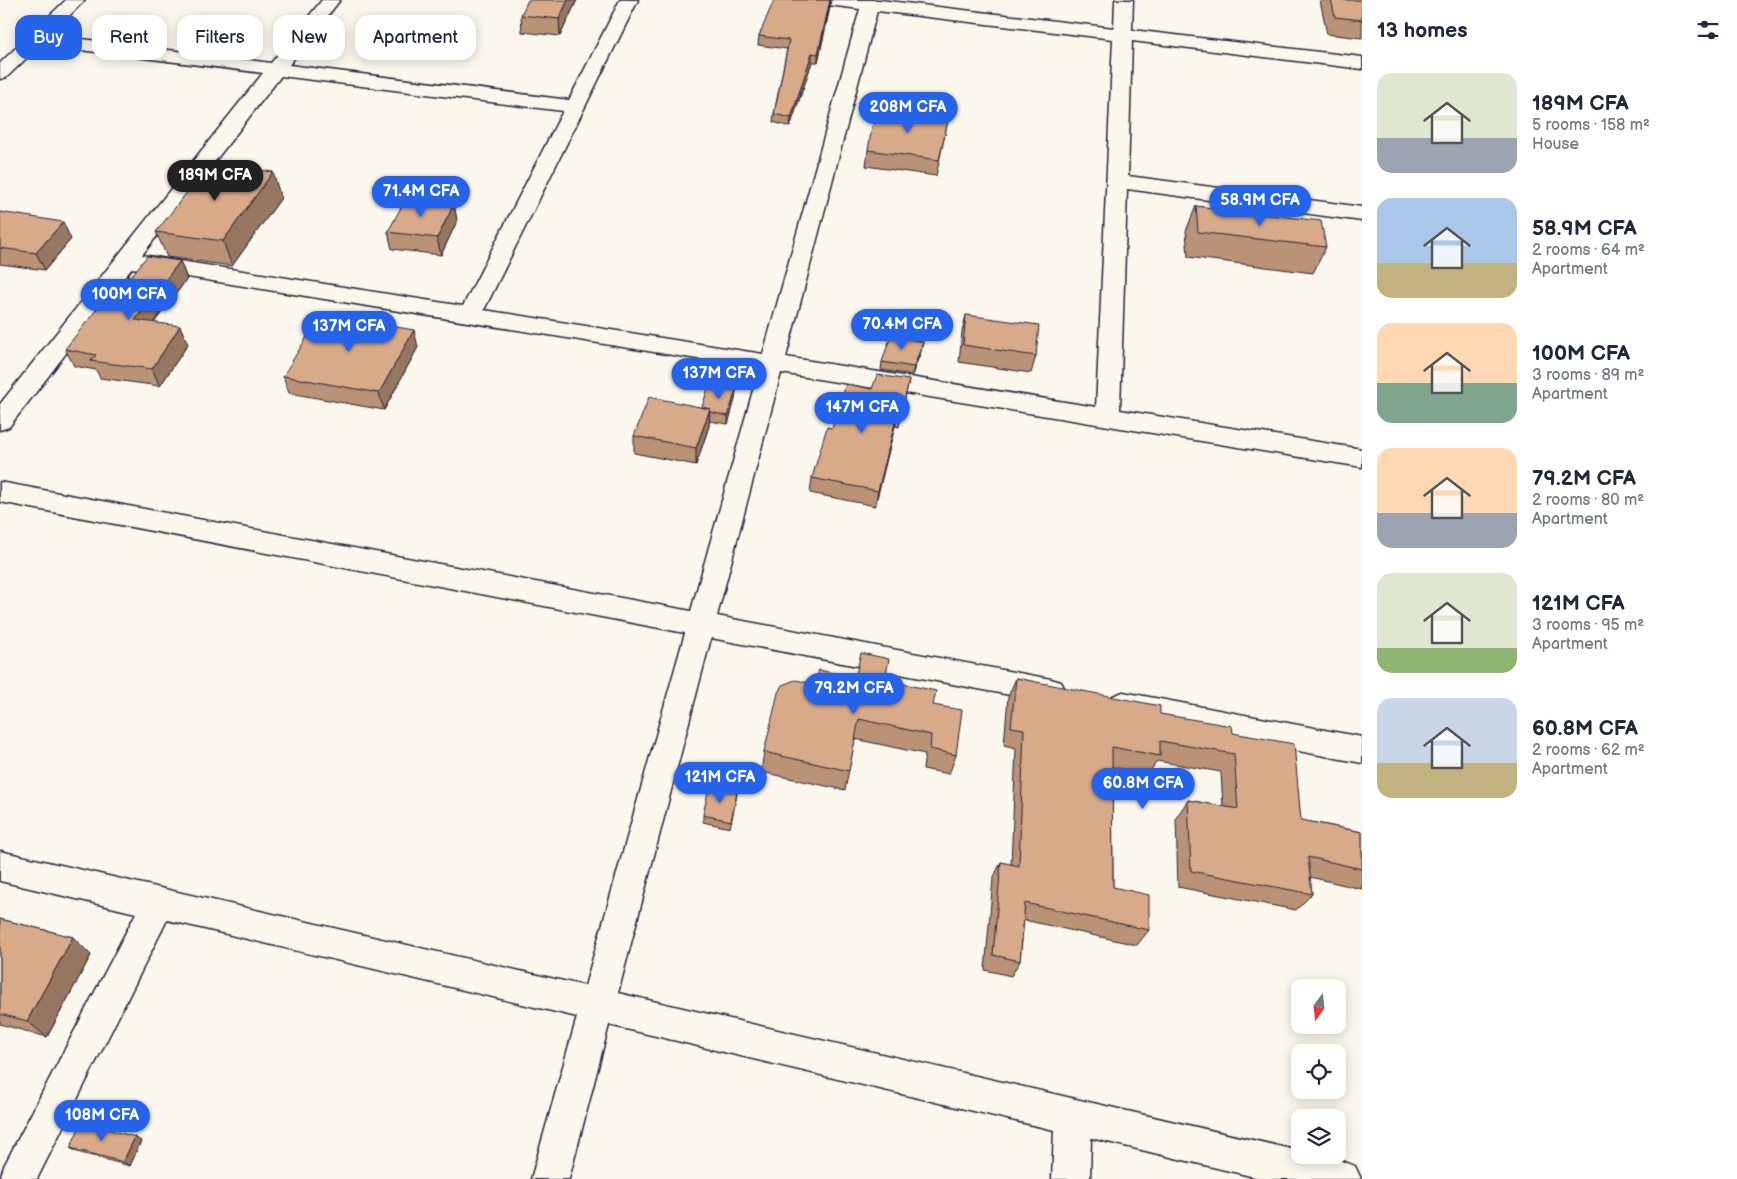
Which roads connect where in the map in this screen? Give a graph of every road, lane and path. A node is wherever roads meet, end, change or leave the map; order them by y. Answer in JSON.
{"nodes":[{"id":1,"x":76,"y":0,"type":"edge"},
{"id":2,"x":331,"y":0,"type":"edge"},
{"id":3,"x":629,"y":0,"type":"edge"},
{"id":4,"x":826,"y":0,"type":"edge"},
{"id":5,"x":1124,"y":0,"type":"edge"},
{"id":6,"x":871,"y":3,"type":"edge"},
{"id":7,"x":61,"y":15,"type":"edge"},
{"id":8,"x":1123,"y":35,"type":"junction"},
{"id":9,"x":82,"y":46,"type":"edge"},
{"id":10,"x":15,"y":59,"type":"edge"},
{"id":11,"x":1362,"y":64,"type":"edge"},
{"id":12,"x":276,"y":70,"type":"junction"},
{"id":13,"x":0,"y":73,"type":"edge"},
{"id":14,"x":575,"y":107,"type":"junction"},
{"id":15,"x":1117,"y":181,"type":"junction"},
{"id":16,"x":1362,"y":214,"type":"edge"},
{"id":17,"x":127,"y":260,"type":"junction"},
{"id":18,"x":470,"y":314,"type":"junction"},
{"id":19,"x":773,"y":363,"type":"junction"},
{"id":20,"x":1108,"y":417,"type":"junction"},
{"id":21,"x":0,"y":421,"type":"edge"},
{"id":22,"x":1362,"y":458,"type":"edge"},
{"id":23,"x":0,"y":492,"type":"edge"},
{"id":24,"x":702,"y":625,"type":"junction"},
{"id":25,"x":1362,"y":750,"type":"edge"},
{"id":26,"x":0,"y":866,"type":"edge"},
{"id":27,"x":159,"y":903,"type":"junction"},
{"id":28,"x":598,"y":1006,"type":"junction"},
{"id":29,"x":1074,"y":1116,"type":"junction"},
{"id":30,"x":17,"y":1179,"type":"edge"},
{"id":31,"x":550,"y":1179,"type":"edge"},
{"id":32,"x":1070,"y":1179,"type":"edge"},
{"id":33,"x":1342,"y":1179,"type":"edge"}],
"edges":[{"from":1,"to":7,"type":"street"},
{"from":2,"to":12,"type":"street"},
{"from":3,"to":14,"type":"street"},
{"from":4,"to":6,"type":"street"},
{"from":5,"to":8,"type":"street"},
{"from":6,"to":8,"type":"street"},
{"from":6,"to":19,"type":"street"},
{"from":8,"to":11,"type":"street"},
{"from":8,"to":15,"type":"street"},
{"from":9,"to":12,"type":"street"},
{"from":10,"to":13,"type":"street"},
{"from":12,"to":14,"type":"street"},
{"from":12,"to":17,"type":"street"},
{"from":14,"to":18,"type":"street"},
{"from":15,"to":16,"type":"street"},
{"from":15,"to":20,"type":"street"},
{"from":17,"to":18,"type":"street"},
{"from":17,"to":21,"type":"street"},
{"from":18,"to":19,"type":"street"},
{"from":19,"to":20,"type":"street"},
{"from":19,"to":24,"type":"street"},
{"from":20,"to":22,"type":"street"},
{"from":23,"to":24,"type":"street"},
{"from":24,"to":25,"type":"street"},
{"from":24,"to":28,"type":"street"},
{"from":26,"to":27,"type":"street"},
{"from":27,"to":28,"type":"street"},
{"from":27,"to":30,"type":"street"},
{"from":28,"to":29,"type":"street"},
{"from":28,"to":31,"type":"street"},
{"from":29,"to":32,"type":"street"},
{"from":29,"to":33,"type":"street"}]}
